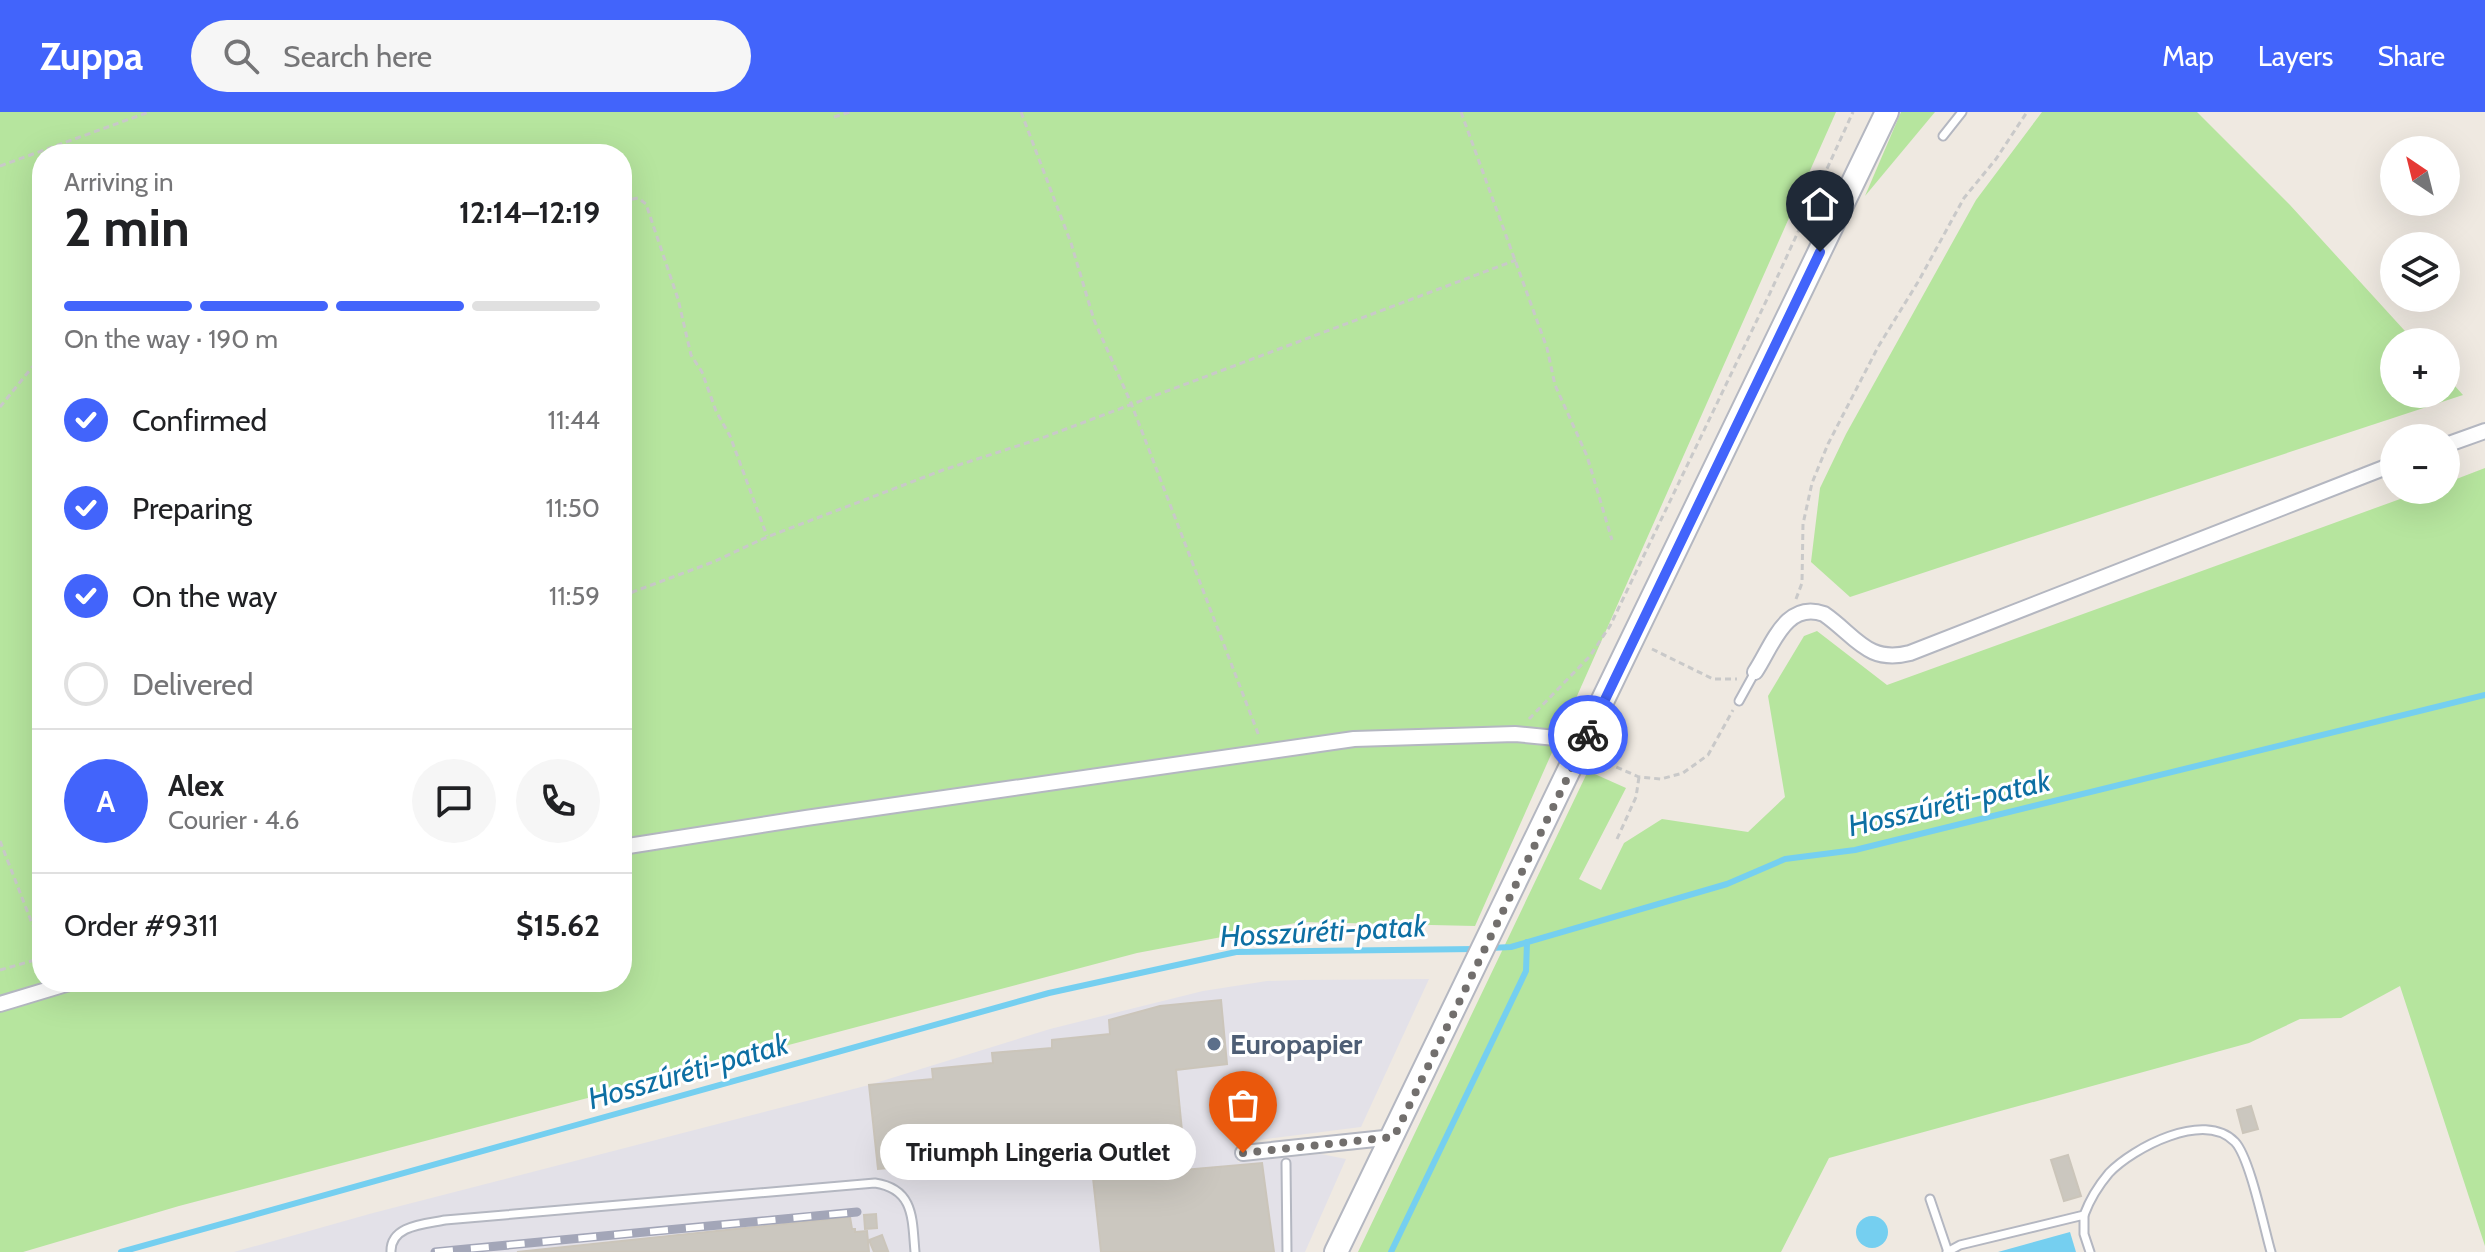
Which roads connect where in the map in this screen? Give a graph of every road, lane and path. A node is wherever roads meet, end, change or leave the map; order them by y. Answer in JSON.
{"nodes":[{"id":1,"x":149,"y":112,"type":"edge"},
{"id":2,"x":850,"y":112,"type":"edge"},
{"id":3,"x":1021,"y":112,"type":"edge"},
{"id":4,"x":1461,"y":112,"type":"edge"},
{"id":5,"x":1853,"y":112,"type":"edge"},
{"id":6,"x":1887,"y":112,"type":"edge"},
{"id":7,"x":1962,"y":112,"type":"edge"},
{"id":8,"x":2027,"y":112,"type":"edge"},
{"id":9,"x":140,"y":114,"type":"edge"},
{"id":10,"x":834,"y":117,"type":"dead end"},
{"id":11,"x":1943,"y":136,"type":"dead end"},
{"id":12,"x":59,"y":144,"type":"edge"},
{"id":13,"x":32,"y":154,"type":"edge"},
{"id":14,"x":0,"y":166,"type":"edge"},
{"id":15,"x":632,"y":199,"type":"edge"},
{"id":16,"x":1516,"y":260,"type":"junction"},
{"id":17,"x":32,"y":367,"type":"edge"},
{"id":18,"x":1131,"y":403,"type":"junction"},
{"id":19,"x":0,"y":407,"type":"edge"},
{"id":20,"x":2485,"y":431,"type":"edge"},
{"id":21,"x":2460,"y":440,"type":"edge"},
{"id":22,"x":2380,"y":469,"type":"edge"},
{"id":23,"x":767,"y":537,"type":"junction"},
{"id":24,"x":1612,"y":540,"type":"dead end"},
{"id":25,"x":632,"y":592,"type":"edge"},
{"id":26,"x":1790,"y":618,"type":"junction"},
{"id":27,"x":1634,"y":639,"type":"junction"},
{"id":28,"x":1755,"y":672,"type":"junction"},
{"id":29,"x":1739,"y":701,"type":"joint"},
{"id":30,"x":1515,"y":734,"type":"junction"},
{"id":31,"x":1581,"y":750,"type":"junction"},
{"id":32,"x":1264,"y":751,"type":"junction"},
{"id":33,"x":1639,"y":777,"type":"junction"},
{"id":34,"x":1617,"y":839,"type":"dead end"},
{"id":35,"x":0,"y":841,"type":"edge"},
{"id":36,"x":632,"y":846,"type":"edge"},
{"id":37,"x":32,"y":923,"type":"edge"},
{"id":38,"x":32,"y":961,"type":"edge"},
{"id":39,"x":0,"y":970,"type":"edge"},
{"id":40,"x":40,"y":992,"type":"edge"},
{"id":41,"x":0,"y":1004,"type":"edge"},
{"id":42,"x":1394,"y":1137,"type":"junction"},
{"id":43,"x":1243,"y":1153,"type":"dead end"},
{"id":44,"x":1286,"y":1163,"type":"dead end"},
{"id":45,"x":1930,"y":1199,"type":"dead end"},
{"id":46,"x":2084,"y":1215,"type":"junction"},
{"id":47,"x":391,"y":1252,"type":"edge"},
{"id":48,"x":915,"y":1252,"type":"edge"},
{"id":49,"x":1287,"y":1252,"type":"edge"},
{"id":50,"x":1336,"y":1252,"type":"edge"},
{"id":51,"x":1948,"y":1252,"type":"edge"},
{"id":52,"x":2090,"y":1252,"type":"edge"},
{"id":53,"x":2271,"y":1252,"type":"edge"}],
"edges":[{"from":1,"to":9,"type":"path"},
{"from":2,"to":10,"type":"path"},
{"from":3,"to":18,"type":"path"},
{"from":4,"to":16,"type":"path"},
{"from":5,"to":30,"type":"path"},
{"from":6,"to":27,"type":"street"},
{"from":7,"to":11,"type":"lane"},
{"from":8,"to":26,"type":"path"},
{"from":9,"to":12,"type":"path"},
{"from":13,"to":14,"type":"path"},
{"from":15,"to":23,"type":"path"},
{"from":16,"to":18,"type":"path"},
{"from":16,"to":24,"type":"path"},
{"from":17,"to":19,"type":"path"},
{"from":18,"to":23,"type":"path"},
{"from":18,"to":32,"type":"path"},
{"from":20,"to":21,"type":"street"},
{"from":22,"to":26,"type":"street"},
{"from":23,"to":25,"type":"path"},
{"from":26,"to":28,"type":"street"},
{"from":27,"to":28,"type":"path"},
{"from":27,"to":31,"type":"street"},
{"from":28,"to":29,"type":"lane"},
{"from":29,"to":33,"type":"path"},
{"from":30,"to":31,"type":"street"},
{"from":30,"to":32,"type":"street"},
{"from":31,"to":33,"type":"path"},
{"from":31,"to":42,"type":"street"},
{"from":32,"to":36,"type":"street"},
{"from":33,"to":34,"type":"path"},
{"from":35,"to":37,"type":"path"},
{"from":38,"to":39,"type":"path"},
{"from":40,"to":41,"type":"street"},
{"from":42,"to":43,"type":"street"},
{"from":42,"to":50,"type":"street"},
{"from":44,"to":49,"type":"lane"},
{"from":45,"to":51,"type":"lane"},
{"from":46,"to":51,"type":"lane"},
{"from":46,"to":52,"type":"lane"},
{"from":46,"to":53,"type":"lane"},
{"from":47,"to":48,"type":"lane"}]}
